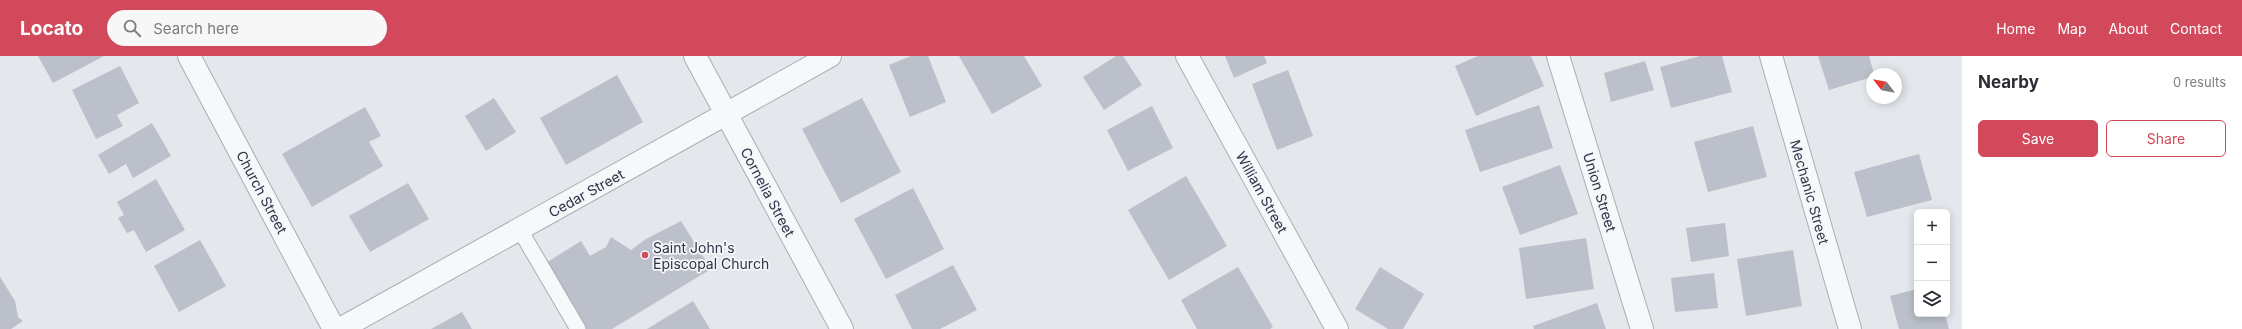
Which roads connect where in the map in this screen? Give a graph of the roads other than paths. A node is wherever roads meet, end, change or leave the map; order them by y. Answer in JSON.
{"nodes":[{"id":1,"x":189,"y":56,"type":"edge"},
{"id":2,"x":695,"y":56,"type":"edge"},
{"id":3,"x":830,"y":56,"type":"edge"},
{"id":4,"x":1187,"y":56,"type":"edge"},
{"id":5,"x":1558,"y":56,"type":"edge"},
{"id":6,"x":1771,"y":56,"type":"edge"},
{"id":7,"x":727,"y":115,"type":"junction"},
{"id":8,"x":520,"y":230,"type":"junction"},
{"id":9,"x":334,"y":329,"type":"edge"},
{"id":10,"x":340,"y":329,"type":"edge"},
{"id":11,"x":578,"y":329,"type":"edge"},
{"id":12,"x":842,"y":329,"type":"edge"},
{"id":13,"x":1337,"y":329,"type":"edge"},
{"id":14,"x":1642,"y":329,"type":"edge"},
{"id":15,"x":1850,"y":329,"type":"edge"}],
"edges":[{"from":1,"to":9,"type":"street","name":"Church Street"},
{"from":2,"to":7,"type":"street","name":"Cornelia Street"},
{"from":3,"to":7,"type":"street","name":"Cedar Street"},
{"from":4,"to":13,"type":"street","name":"William Street"},
{"from":5,"to":14,"type":"street","name":"Union Street"},
{"from":6,"to":15,"type":"street","name":"Mechanic Street"},
{"from":7,"to":8,"type":"street","name":"Cedar Street"},
{"from":7,"to":12,"type":"street","name":"Cornelia Street"},
{"from":8,"to":10,"type":"street","name":"Cedar Street"},
{"from":8,"to":11,"type":"lane"}]}
